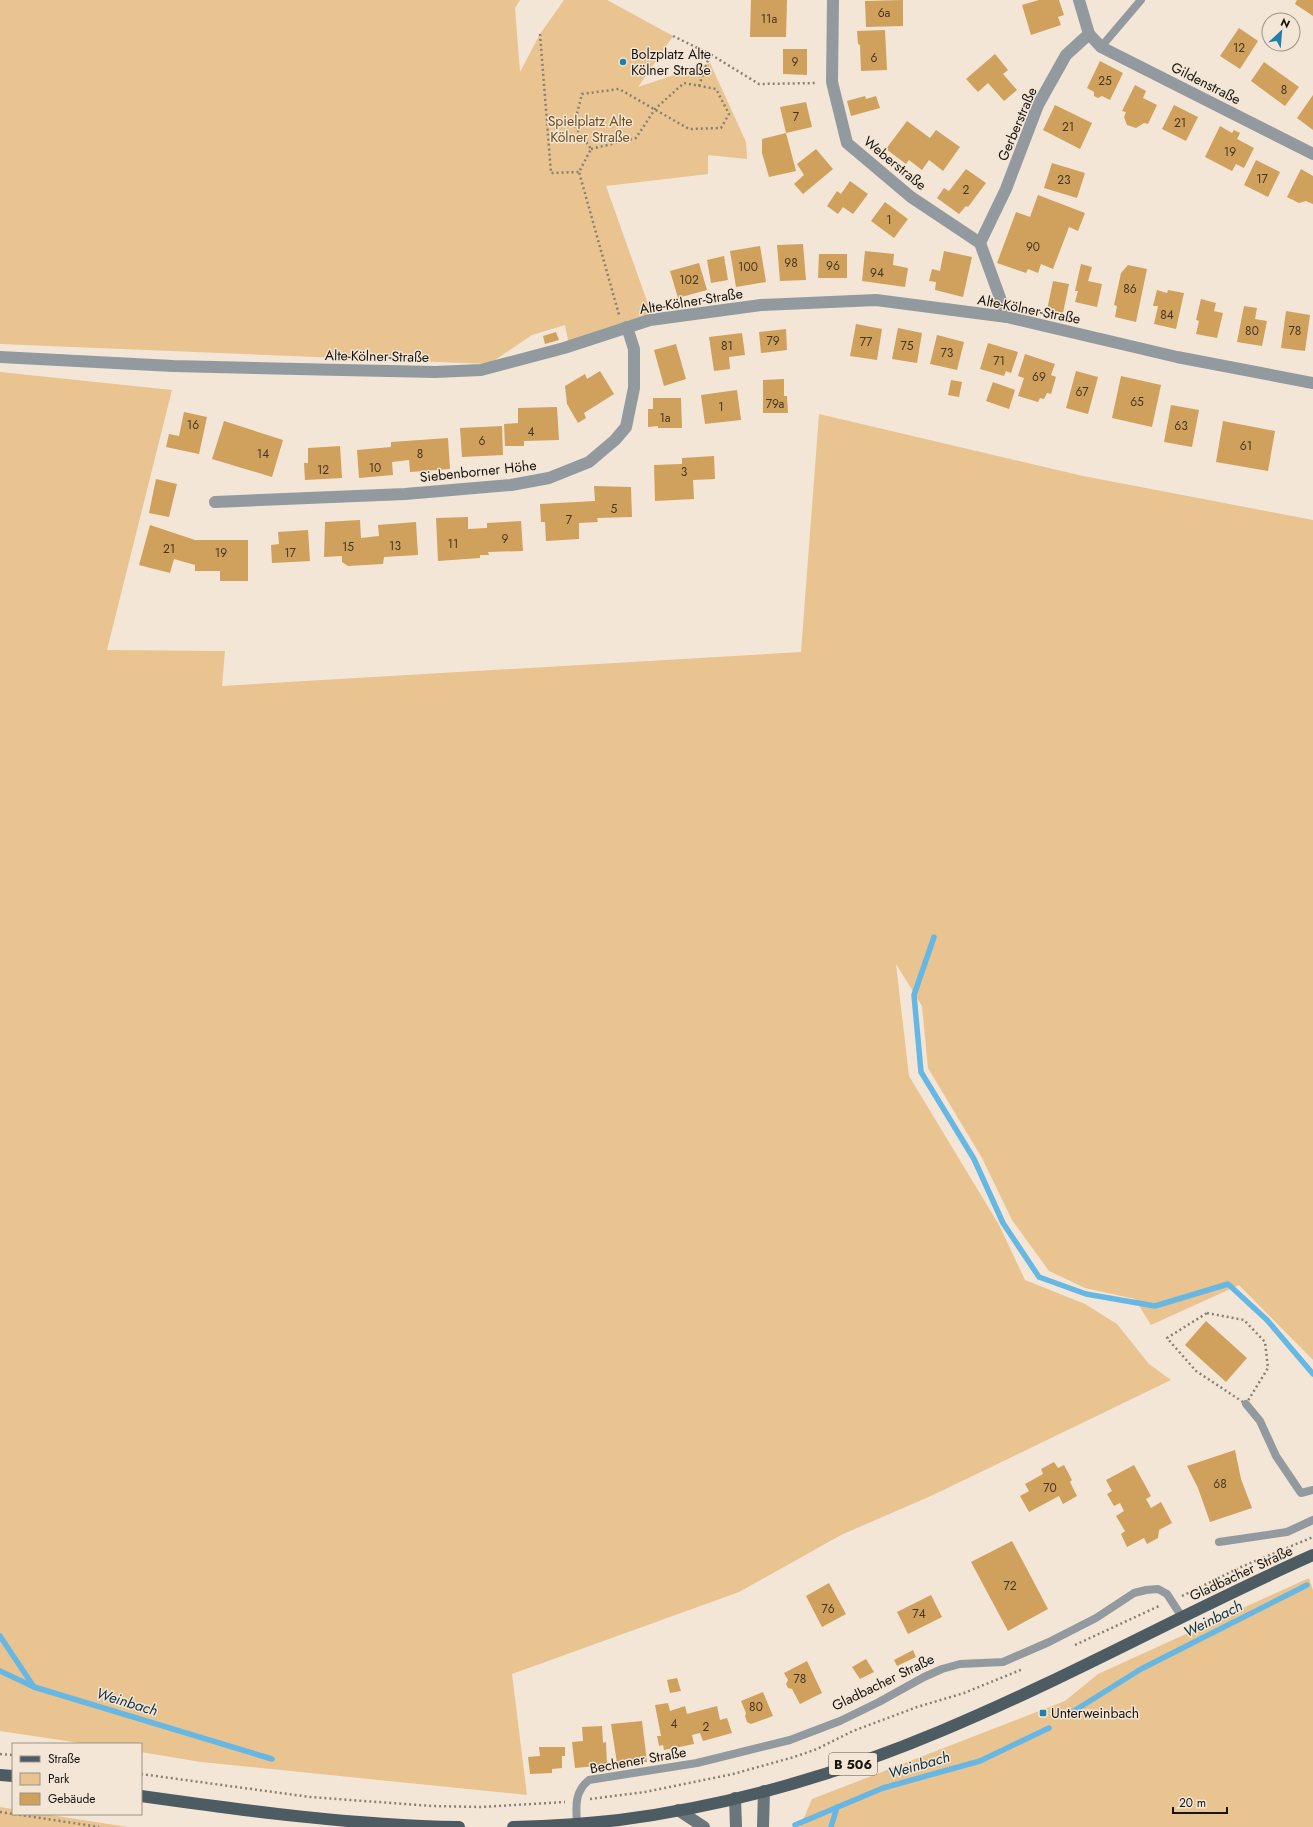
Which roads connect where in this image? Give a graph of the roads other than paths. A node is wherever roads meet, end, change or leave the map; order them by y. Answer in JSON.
{"nodes":[{"id":1,"x":833,"y":0,"type":"edge"},
{"id":2,"x":1079,"y":0,"type":"edge"},
{"id":3,"x":1141,"y":0,"type":"edge"},
{"id":4,"x":1089,"y":34,"type":"junction"},
{"id":5,"x":1101,"y":46,"type":"junction"},
{"id":6,"x":1313,"y":154,"type":"edge"},
{"id":7,"x":980,"y":243,"type":"junction"},
{"id":8,"x":1007,"y":317,"type":"junction"},
{"id":9,"x":625,"y":328,"type":"junction"},
{"id":10,"x":0,"y":358,"type":"edge"},
{"id":11,"x":1313,"y":383,"type":"edge"},
{"id":12,"x":215,"y":502,"type":"dead end"},
{"id":13,"x":1246,"y":1404,"type":"road end"},
{"id":14,"x":1313,"y":1490,"type":"edge"},
{"id":15,"x":1313,"y":1520,"type":"edge"},
{"id":16,"x":1219,"y":1542,"type":"dead end"},
{"id":17,"x":1313,"y":1555,"type":"edge"},
{"id":18,"x":1182,"y":1617,"type":"junction"},
{"id":19,"x":739,"y":1754,"type":"joint"},
{"id":20,"x":0,"y":1774,"type":"edge"},
{"id":21,"x":12,"y":1776,"type":"edge"},
{"id":22,"x":764,"y":1791,"type":"junction"},
{"id":23,"x":142,"y":1796,"type":"edge"},
{"id":24,"x":735,"y":1798,"type":"junction"},
{"id":25,"x":678,"y":1810,"type":"junction"},
{"id":26,"x":577,"y":1824,"type":"junction"},
{"id":27,"x":459,"y":1827,"type":"edge"},
{"id":28,"x":513,"y":1827,"type":"edge"},
{"id":29,"x":704,"y":1827,"type":"edge"},
{"id":30,"x":736,"y":1827,"type":"edge"},
{"id":31,"x":763,"y":1827,"type":"edge"}],
"edges":[{"from":1,"to":7,"type":"street","name":"Weberstraße"},
{"from":2,"to":4,"type":"street"},
{"from":3,"to":5,"type":"lane"},
{"from":4,"to":5,"type":"street","name":"Gildenstraße"},
{"from":4,"to":7,"type":"street","name":"Gerberstraße"},
{"from":5,"to":6,"type":"street","name":"Gildenstraße"},
{"from":7,"to":8,"type":"street"},
{"from":8,"to":9,"type":"street","name":"Alte-Kölner-Straße"},
{"from":8,"to":11,"type":"street","name":"Alte-Kölner-Straße"},
{"from":9,"to":10,"type":"street","name":"Alte-Kölner-Straße"},
{"from":9,"to":12,"type":"street","name":"Siebenborner Höhe"},
{"from":13,"to":14,"type":"lane"},
{"from":15,"to":16,"type":"lane"},
{"from":17,"to":18,"type":"main road","name":"Gladbacher Straße","number":"B 506"},
{"from":18,"to":19,"type":"lane","name":"Gladbacher Straße"},
{"from":18,"to":22,"type":"main road","name":"Gladbacher Straße","number":"B 506"},
{"from":19,"to":26,"type":"lane","name":"Bechener Straße"},
{"from":20,"to":21,"type":"main road"},
{"from":22,"to":24,"type":"main road","number":"B 506"},
{"from":22,"to":31,"type":"main road"},
{"from":23,"to":27,"type":"main road"},
{"from":24,"to":25,"type":"main road","number":"B 506"},
{"from":24,"to":30,"type":"main road"},
{"from":25,"to":26,"type":"main road","number":"B 506"},
{"from":25,"to":29,"type":"main road"},
{"from":26,"to":28,"type":"main road","number":"B 506"}]}
